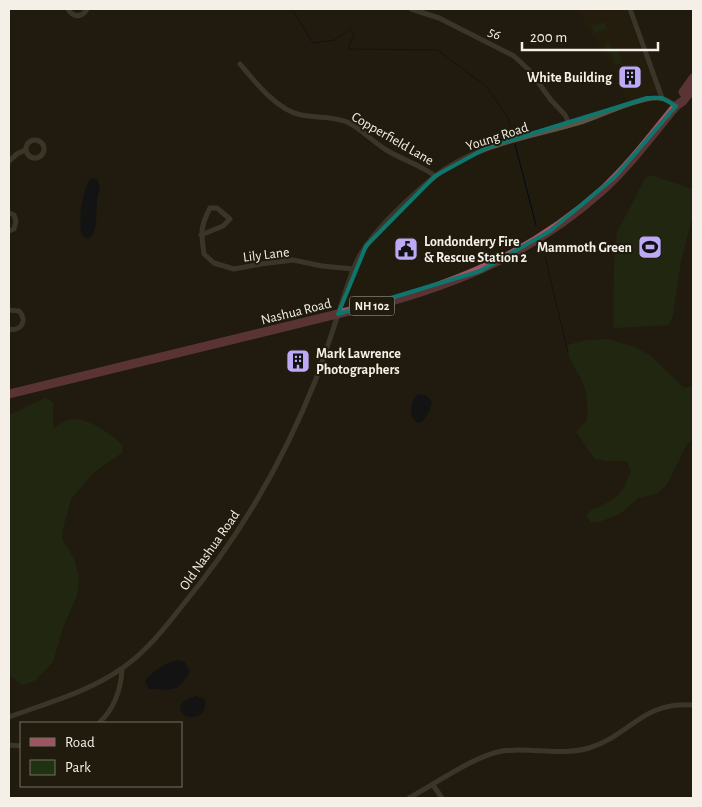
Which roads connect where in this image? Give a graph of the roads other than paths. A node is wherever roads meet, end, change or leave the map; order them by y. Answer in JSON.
{"nodes":[{"id":1,"x":68,"y":9,"type":"edge"},
{"id":2,"x":87,"y":9,"type":"edge"},
{"id":3,"x":411,"y":9,"type":"edge"},
{"id":4,"x":630,"y":9,"type":"edge"},
{"id":5,"x":240,"y":64,"type":"dead end"},
{"id":6,"x":693,"y":78,"type":"edge"},
{"id":7,"x":693,"y":88,"type":"edge"},
{"id":8,"x":662,"y":98,"type":"junction"},
{"id":9,"x":676,"y":106,"type":"junction"},
{"id":10,"x":570,"y":126,"type":"junction"},
{"id":11,"x":25,"y":150,"type":"dead end"},
{"id":12,"x":9,"y":161,"type":"edge"},
{"id":13,"x":436,"y":176,"type":"junction"},
{"id":14,"x":9,"y":213,"type":"edge"},
{"id":15,"x":9,"y":231,"type":"edge"},
{"id":16,"x":201,"y":235,"type":"junction"},
{"id":17,"x":353,"y":269,"type":"junction"},
{"id":18,"x":9,"y":310,"type":"edge"},
{"id":19,"x":338,"y":314,"type":"junction"},
{"id":20,"x":9,"y":329,"type":"edge"},
{"id":21,"x":9,"y":394,"type":"edge"},
{"id":22,"x":122,"y":669,"type":"junction"},
{"id":23,"x":693,"y":705,"type":"edge"},
{"id":24,"x":9,"y":717,"type":"edge"},
{"id":25,"x":100,"y":722,"type":"edge"},
{"id":26,"x":433,"y":785,"type":"junction"},
{"id":27,"x":410,"y":798,"type":"edge"},
{"id":28,"x":442,"y":798,"type":"edge"}],
"edges":[{"from":1,"to":2,"type":"street"},
{"from":3,"to":10,"type":"street","name":"56"},
{"from":4,"to":8,"type":"street"},
{"from":5,"to":13,"type":"street","name":"Copperfield Lane"},
{"from":6,"to":9,"type":"main road","name":"Nashua Road","number":"NH 102"},
{"from":7,"to":9,"type":"main road","name":"Nashua Road","number":"NH 102"},
{"from":8,"to":9,"type":"street"},
{"from":8,"to":10,"type":"street","name":"Young Road"},
{"from":9,"to":19,"type":"main road","name":"Nashua Road","number":"NH 102"},
{"from":10,"to":13,"type":"street","name":"Young Road"},
{"from":11,"to":12,"type":"street"},
{"from":13,"to":17,"type":"street","name":"Young Road"},
{"from":14,"to":15,"type":"street"},
{"from":16,"to":16,"type":"street"},
{"from":16,"to":17,"type":"street","name":"Lily Lane"},
{"from":17,"to":19,"type":"street","name":"Young Road"},
{"from":18,"to":20,"type":"street"},
{"from":19,"to":21,"type":"main road","name":"Nashua Road","number":"NH 102"},
{"from":19,"to":22,"type":"street","name":"Old Nashua Road"},
{"from":22,"to":24,"type":"street","name":"Old Nashua Road"},
{"from":22,"to":25,"type":"street"},
{"from":23,"to":26,"type":"street"},
{"from":26,"to":27,"type":"street"},
{"from":26,"to":28,"type":"street"}]}
